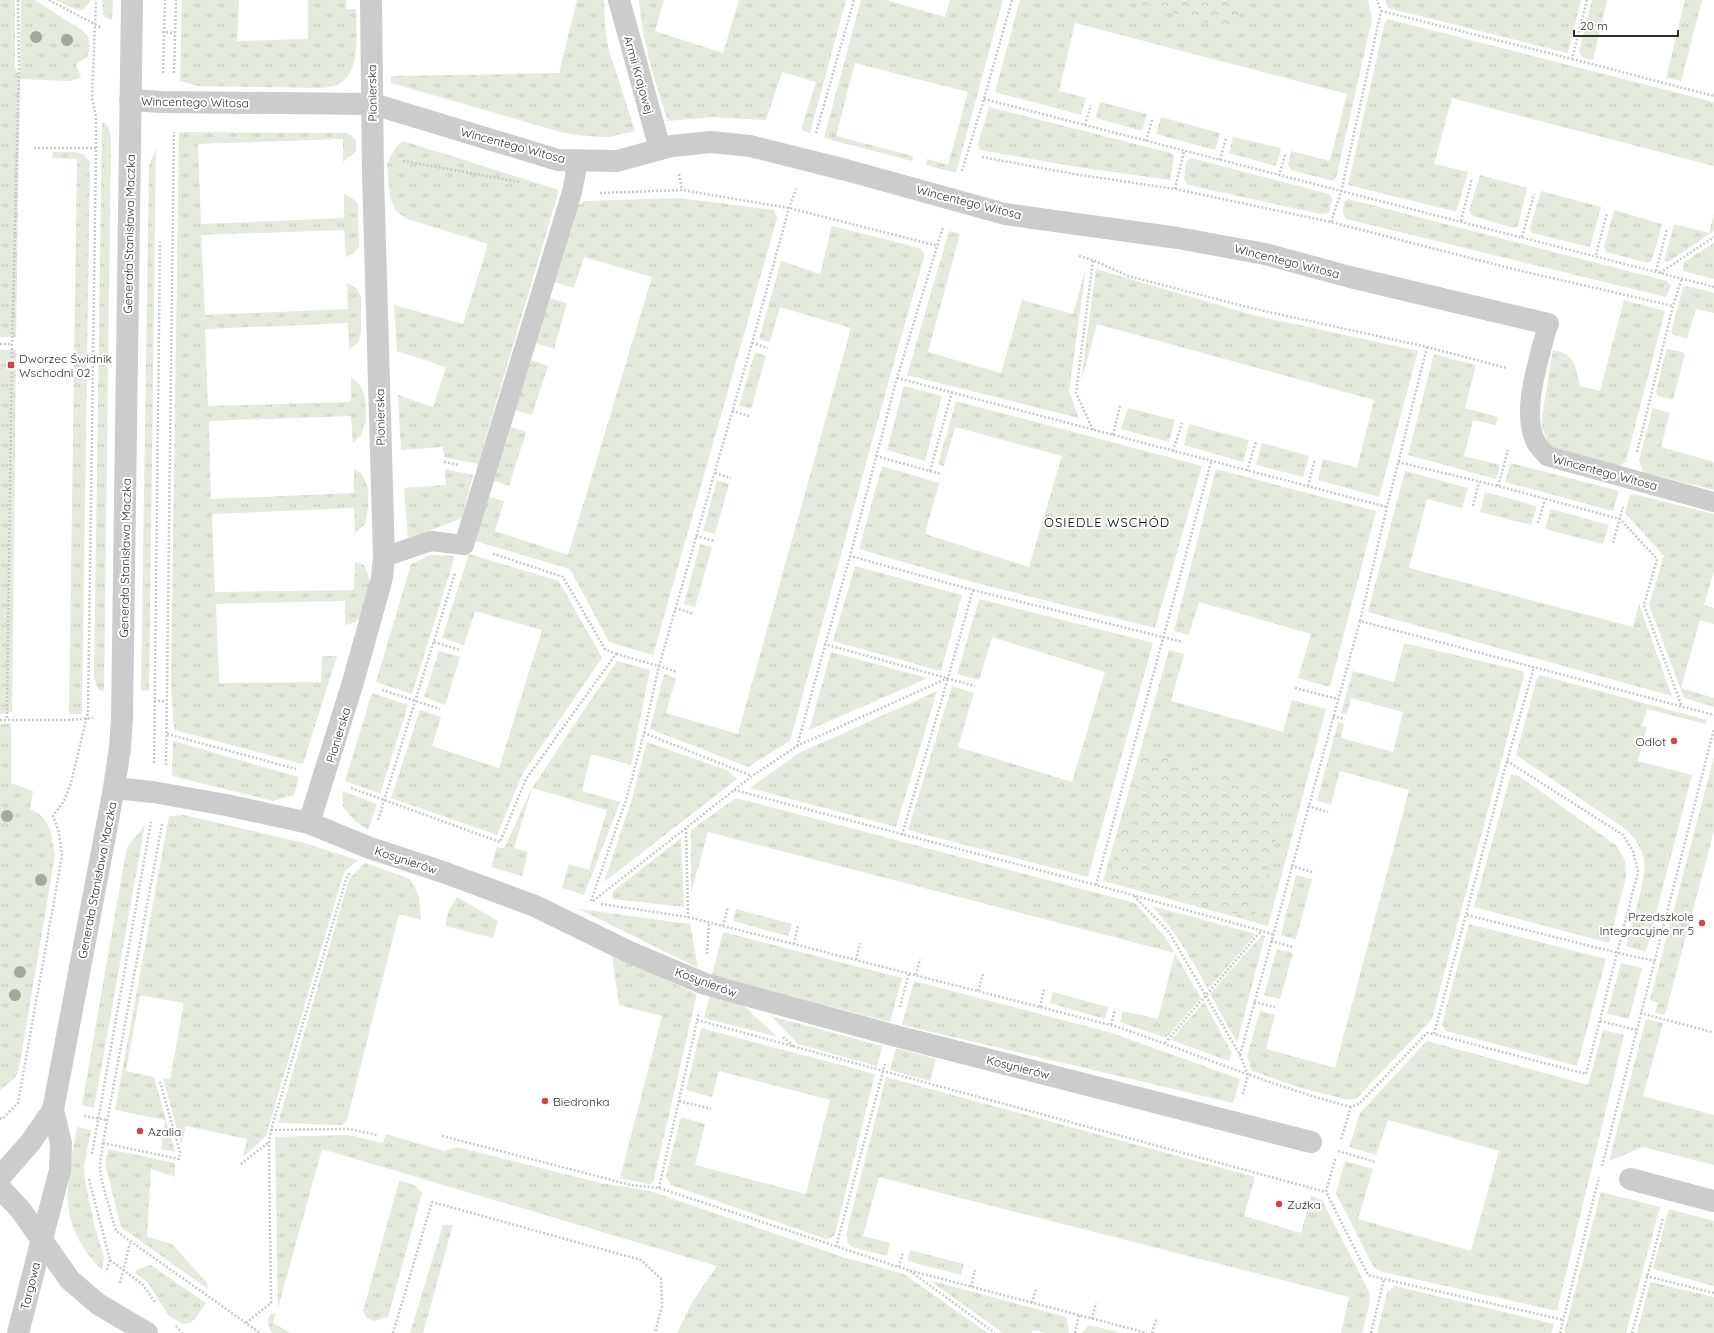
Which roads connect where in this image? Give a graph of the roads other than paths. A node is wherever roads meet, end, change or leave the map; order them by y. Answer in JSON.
{"nodes":[{"id":1,"x":132,"y":0,"type":"edge"},
{"id":2,"x":371,"y":0,"type":"edge"},
{"id":3,"x":619,"y":0,"type":"edge"},
{"id":4,"x":130,"y":100,"type":"junction"},
{"id":5,"x":373,"y":104,"type":"junction"},
{"id":6,"x":660,"y":149,"type":"junction"},
{"id":7,"x":578,"y":161,"type":"junction"},
{"id":8,"x":1548,"y":324,"type":"joint"},
{"id":9,"x":1714,"y":502,"type":"edge"},
{"id":10,"x":384,"y":557,"type":"junction"},
{"id":11,"x":114,"y":788,"type":"junction"},
{"id":12,"x":309,"y":824,"type":"junction"},
{"id":13,"x":53,"y":1110,"type":"junction"},
{"id":14,"x":1311,"y":1142,"type":"dead end"},
{"id":15,"x":0,"y":1176,"type":"edge"},
{"id":16,"x":1630,"y":1179,"type":"dead end"},
{"id":17,"x":0,"y":1188,"type":"edge"},
{"id":18,"x":1714,"y":1201,"type":"edge"},
{"id":19,"x":42,"y":1239,"type":"junction"},
{"id":20,"x":18,"y":1333,"type":"edge"},
{"id":21,"x":147,"y":1333,"type":"edge"}],
"edges":[{"from":1,"to":4,"type":"street","name":"Generała Stanisława Maczka"},
{"from":2,"to":5,"type":"street","name":"Pionierska"},
{"from":3,"to":6,"type":"street","name":"Armii Krajowej"},
{"from":4,"to":5,"type":"street","name":"Wincentego Witosa"},
{"from":4,"to":11,"type":"street","name":"Generała Stanisława Maczka"},
{"from":5,"to":7,"type":"street","name":"Wincentego Witosa"},
{"from":5,"to":10,"type":"street","name":"Pionierska"},
{"from":6,"to":7,"type":"street","name":"Wincentego Witosa"},
{"from":6,"to":8,"type":"street","name":"Wincentego Witosa"},
{"from":7,"to":10,"type":"lane"},
{"from":8,"to":9,"type":"lane","name":"Wincentego Witosa"},
{"from":10,"to":12,"type":"street","name":"Pionierska"},
{"from":11,"to":12,"type":"street","name":"Kosynierów"},
{"from":11,"to":13,"type":"street","name":"Generała Stanisława Maczka"},
{"from":12,"to":14,"type":"street","name":"Kosynierów"},
{"from":13,"to":15,"type":"street","name":"Generała Stanisława Maczka"},
{"from":13,"to":19,"type":"street","name":"Generała Stanisława Maczka"},
{"from":16,"to":18,"type":"street"},
{"from":17,"to":19,"type":"street"},
{"from":19,"to":20,"type":"street","name":"Targowa"},
{"from":19,"to":21,"type":"street"}]}
